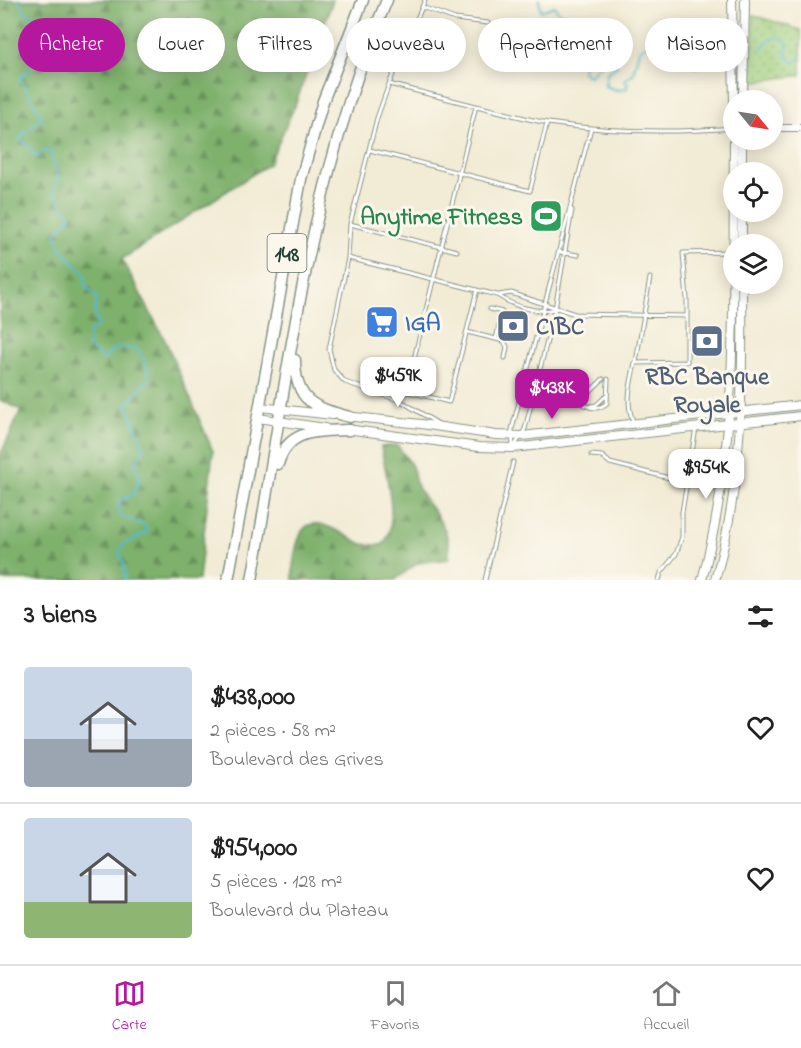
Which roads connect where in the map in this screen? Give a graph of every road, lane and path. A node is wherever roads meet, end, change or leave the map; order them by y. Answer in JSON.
{"nodes":[{"id":1,"x":363,"y":0,"type":"edge"},
{"id":2,"x":387,"y":0,"type":"edge"},
{"id":3,"x":425,"y":0,"type":"edge"},
{"id":4,"x":732,"y":0,"type":"edge"},
{"id":5,"x":745,"y":0,"type":"edge"},
{"id":6,"x":422,"y":7,"type":"junction"},
{"id":7,"x":478,"y":22,"type":"edge"},
{"id":8,"x":389,"y":84,"type":"junction"},
{"id":9,"x":734,"y":90,"type":"edge"},
{"id":10,"x":743,"y":90,"type":"edge"},
{"id":11,"x":476,"y":106,"type":"junction"},
{"id":12,"x":547,"y":123,"type":"junction"},
{"id":13,"x":591,"y":128,"type":"junction"},
{"id":14,"x":783,"y":128,"type":"edge"},
{"id":15,"x":801,"y":128,"type":"edge"},
{"id":16,"x":723,"y":129,"type":"edge"},
{"id":17,"x":369,"y":150,"type":"junction"},
{"id":18,"x":734,"y":150,"type":"edge"},
{"id":19,"x":459,"y":173,"type":"junction"},
{"id":20,"x":573,"y":201,"type":"junction"},
{"id":21,"x":351,"y":224,"type":"junction"},
{"id":22,"x":733,"y":234,"type":"edge"},
{"id":23,"x":441,"y":247,"type":"junction"},
{"id":24,"x":457,"y":251,"type":"dead end"},
{"id":25,"x":560,"y":252,"type":"junction"},
{"id":26,"x":723,"y":252,"type":"edge"},
{"id":27,"x":566,"y":253,"type":"junction"},
{"id":28,"x":578,"y":255,"type":"dead end"},
{"id":29,"x":348,"y":258,"type":"junction"},
{"id":30,"x":650,"y":278,"type":"dead end"},
{"id":31,"x":433,"y":279,"type":"junction"},
{"id":32,"x":477,"y":290,"type":"junction"},
{"id":33,"x":732,"y":294,"type":"edge"},
{"id":34,"x":742,"y":294,"type":"edge"},
{"id":35,"x":497,"y":295,"type":"junction"},
{"id":36,"x":546,"y":303,"type":"junction"},
{"id":37,"x":490,"y":309,"type":"dead end"},
{"id":38,"x":555,"y":309,"type":"junction"},
{"id":39,"x":544,"y":312,"type":"junction"},
{"id":40,"x":645,"y":316,"type":"junction"},
{"id":41,"x":687,"y":316,"type":"junction"},
{"id":42,"x":296,"y":332,"type":"junction"},
{"id":43,"x":467,"y":332,"type":"junction"},
{"id":44,"x":496,"y":339,"type":"junction"},
{"id":45,"x":504,"y":358,"type":"dead end"},
{"id":46,"x":635,"y":363,"type":"junction"},
{"id":47,"x":568,"y":378,"type":"dead end"},
{"id":48,"x":580,"y":401,"type":"junction"},
{"id":49,"x":801,"y":405,"type":"edge"},
{"id":50,"x":730,"y":411,"type":"junction"},
{"id":51,"x":741,"y":411,"type":"junction"},
{"id":52,"x":259,"y":412,"type":"junction"},
{"id":53,"x":281,"y":416,"type":"junction"},
{"id":54,"x":801,"y":416,"type":"edge"},
{"id":55,"x":350,"y":417,"type":"junction"},
{"id":56,"x":634,"y":423,"type":"junction"},
{"id":57,"x":740,"y":423,"type":"junction"},
{"id":58,"x":729,"y":424,"type":"junction"},
{"id":59,"x":444,"y":427,"type":"junction"},
{"id":60,"x":696,"y":428,"type":"junction"},
{"id":61,"x":350,"y":430,"type":"junction"},
{"id":62,"x":511,"y":436,"type":"junction"},
{"id":63,"x":522,"y":436,"type":"junction"},
{"id":64,"x":513,"y":448,"type":"junction"},
{"id":65,"x":591,"y":455,"type":"dead end"},
{"id":66,"x":513,"y":462,"type":"dead end"},
{"id":67,"x":688,"y":483,"type":"junction"},
{"id":68,"x":265,"y":510,"type":"junction"},
{"id":69,"x":228,"y":580,"type":"edge"},
{"id":70,"x":252,"y":580,"type":"edge"},
{"id":71,"x":485,"y":580,"type":"edge"},
{"id":72,"x":659,"y":580,"type":"edge"},
{"id":73,"x":702,"y":580,"type":"edge"},
{"id":74,"x":715,"y":580,"type":"edge"}],
"edges":[{"from":1,"to":52,"type":"highway","number":"148"},
{"from":2,"to":42,"type":"highway","number":"148"},
{"from":3,"to":6,"type":"lane"},
{"from":4,"to":9,"type":"main road"},
{"from":5,"to":10,"type":"main road"},
{"from":6,"to":7,"type":"lane"},
{"from":6,"to":8,"type":"lane"},
{"from":8,"to":11,"type":"lane"},
{"from":8,"to":17,"type":"lane"},
{"from":11,"to":12,"type":"lane"},
{"from":11,"to":19,"type":"lane"},
{"from":12,"to":13,"type":"lane"},
{"from":12,"to":19,"type":"lane"},
{"from":13,"to":16,"type":"lane"},
{"from":13,"to":20,"type":"lane"},
{"from":14,"to":15,"type":"street"},
{"from":17,"to":19,"type":"lane"},
{"from":17,"to":21,"type":"lane"},
{"from":18,"to":22,"type":"main road"},
{"from":19,"to":23,"type":"lane"},
{"from":20,"to":25,"type":"lane"},
{"from":20,"to":27,"type":"lane"},
{"from":21,"to":23,"type":"lane"},
{"from":21,"to":29,"type":"lane"},
{"from":23,"to":24,"type":"lane"},
{"from":23,"to":31,"type":"lane"},
{"from":25,"to":27,"type":"lane"},
{"from":25,"to":36,"type":"lane"},
{"from":26,"to":41,"type":"lane"},
{"from":27,"to":28,"type":"lane"},
{"from":27,"to":38,"type":"lane"},
{"from":29,"to":31,"type":"lane"},
{"from":29,"to":59,"type":"lane"},
{"from":30,"to":40,"type":"lane"},
{"from":31,"to":32,"type":"lane"},
{"from":31,"to":43,"type":"lane"},
{"from":32,"to":35,"type":"lane"},
{"from":32,"to":43,"type":"lane"},
{"from":33,"to":50,"type":"main road"},
{"from":34,"to":51,"type":"main road"},
{"from":35,"to":36,"type":"lane"},
{"from":35,"to":39,"type":"lane"},
{"from":36,"to":38,"type":"lane"},
{"from":36,"to":39,"type":"lane"},
{"from":37,"to":44,"type":"lane"},
{"from":38,"to":39,"type":"lane"},
{"from":38,"to":40,"type":"lane"},
{"from":38,"to":63,"type":"lane"},
{"from":39,"to":62,"type":"lane"},
{"from":40,"to":41,"type":"lane"},
{"from":40,"to":46,"type":"lane"},
{"from":41,"to":46,"type":"lane"},
{"from":42,"to":53,"type":"highway","number":"148"},
{"from":42,"to":55,"type":"highway"},
{"from":43,"to":44,"type":"lane"},
{"from":44,"to":45,"type":"lane"},
{"from":46,"to":56,"type":"lane"},
{"from":47,"to":48,"type":"lane"},
{"from":48,"to":48,"type":"lane"},
{"from":49,"to":51,"type":"street"},
{"from":50,"to":51,"type":"street"},
{"from":50,"to":56,"type":"street"},
{"from":50,"to":58,"type":"main road"},
{"from":51,"to":57,"type":"main road"},
{"from":52,"to":53,"type":"street"},
{"from":52,"to":69,"type":"highway","number":"148"},
{"from":53,"to":55,"type":"street"},
{"from":53,"to":61,"type":"street"},
{"from":53,"to":68,"type":"highway","number":"148"},
{"from":54,"to":57,"type":"street"},
{"from":55,"to":59,"type":"street"},
{"from":56,"to":63,"type":"street"},
{"from":57,"to":58,"type":"street"},
{"from":57,"to":74,"type":"main road"},
{"from":58,"to":60,"type":"street"},
{"from":58,"to":73,"type":"main road"},
{"from":59,"to":62,"type":"street"},
{"from":60,"to":64,"type":"street"},
{"from":60,"to":67,"type":"lane"},
{"from":61,"to":64,"type":"street"},
{"from":61,"to":68,"type":"highway"},
{"from":62,"to":63,"type":"street"},
{"from":62,"to":64,"type":"lane"},
{"from":63,"to":64,"type":"lane"},
{"from":65,"to":67,"type":"lane"},
{"from":66,"to":71,"type":"lane"},
{"from":67,"to":72,"type":"lane"},
{"from":68,"to":70,"type":"highway","number":"148"}]}
